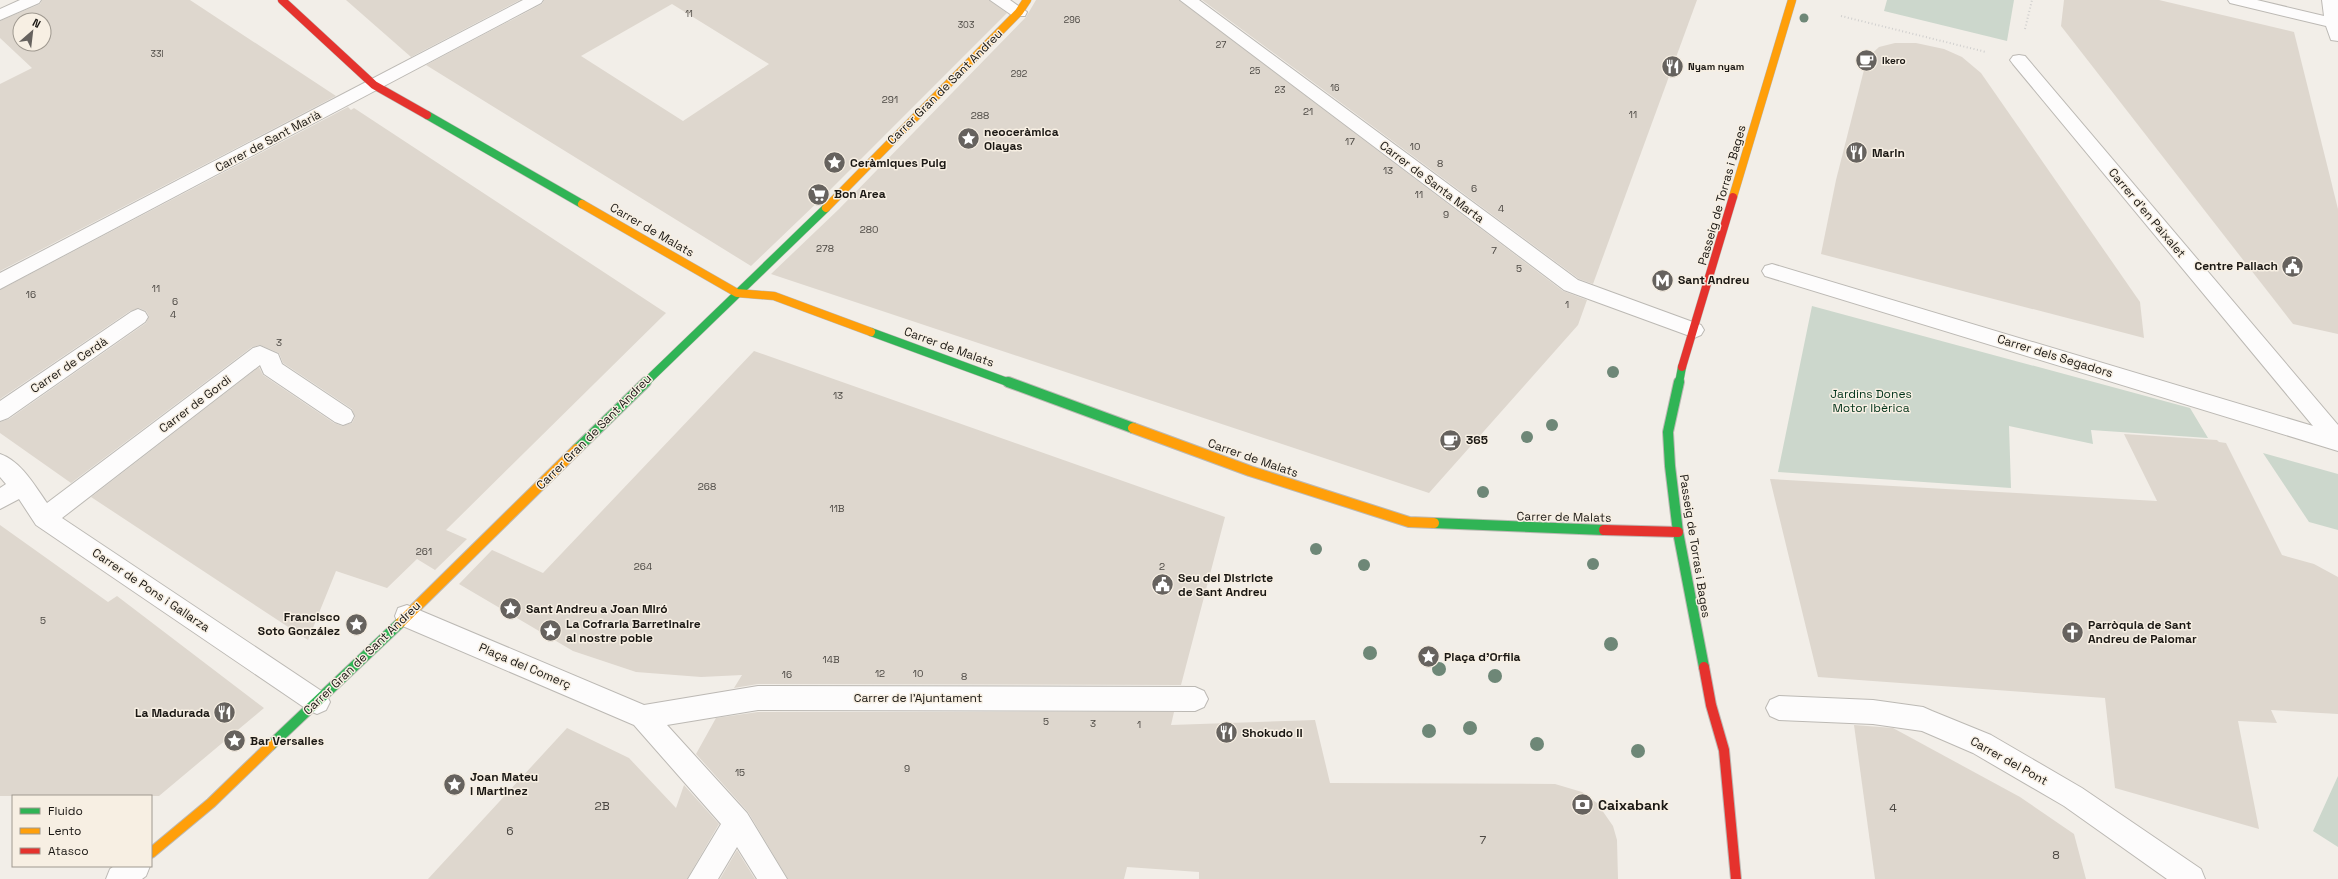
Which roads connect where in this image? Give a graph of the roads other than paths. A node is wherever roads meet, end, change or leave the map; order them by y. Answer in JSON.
{"nodes":[{"id":1,"x":33,"y":0,"type":"edge"},
{"id":2,"x":282,"y":0,"type":"edge"},
{"id":3,"x":535,"y":0,"type":"edge"},
{"id":4,"x":998,"y":0,"type":"edge"},
{"id":5,"x":1188,"y":0,"type":"edge"},
{"id":6,"x":1792,"y":0,"type":"edge"},
{"id":7,"x":2236,"y":0,"type":"edge"},
{"id":8,"x":2330,"y":0,"type":"edge"},
{"id":9,"x":1023,"y":6,"type":"edge"},
{"id":10,"x":0,"y":15,"type":"edge"},
{"id":11,"x":2335,"y":23,"type":"edge"},
{"id":12,"x":2338,"y":39,"type":"edge"},
{"id":13,"x":2019,"y":60,"type":"road end"},
{"id":14,"x":374,"y":85,"type":"junction"},
{"id":15,"x":1772,"y":271,"type":"dead end"},
{"id":16,"x":0,"y":282,"type":"edge"},
{"id":17,"x":737,"y":293,"type":"junction"},
{"id":18,"x":138,"y":317,"type":"dead end"},
{"id":19,"x":1694,"y":330,"type":"junction"},
{"id":20,"x":0,"y":412,"type":"edge"},
{"id":21,"x":343,"y":416,"type":"dead end"},
{"id":22,"x":2338,"y":441,"type":"edge"},
{"id":23,"x":0,"y":463,"type":"edge"},
{"id":24,"x":22,"y":485,"type":"junction"},
{"id":25,"x":0,"y":500,"type":"edge"},
{"id":26,"x":44,"y":518,"type":"junction"},
{"id":27,"x":1678,"y":532,"type":"junction"},
{"id":28,"x":407,"y":616,"type":"junction"},
{"id":29,"x":1195,"y":700,"type":"dead end"},
{"id":30,"x":317,"y":702,"type":"junction"},
{"id":31,"x":1779,"y":708,"type":"dead end"},
{"id":32,"x":643,"y":717,"type":"junction"},
{"id":33,"x":737,"y":822,"type":"junction"},
{"id":34,"x":152,"y":852,"type":"edge"},
{"id":35,"x":135,"y":867,"type":"edge"},
{"id":36,"x":120,"y":879,"type":"edge"},
{"id":37,"x":702,"y":879,"type":"edge"},
{"id":38,"x":773,"y":879,"type":"edge"},
{"id":39,"x":1736,"y":879,"type":"edge"},
{"id":40,"x":2190,"y":879,"type":"edge"}],
"edges":[{"from":1,"to":10,"type":"street"},
{"from":2,"to":14,"type":"street","name":"Carrer de Malats"},
{"from":3,"to":14,"type":"street","name":"Carrer de Sant Marià"},
{"from":4,"to":9,"type":"street"},
{"from":5,"to":19,"type":"street","name":"Carrer de Santa Marta"},
{"from":6,"to":19,"type":"street","name":"Passeig de Torras i Bages"},
{"from":7,"to":11,"type":"street"},
{"from":8,"to":11,"type":"street"},
{"from":9,"to":17,"type":"street","name":"Carrer Gran de Sant Andreu"},
{"from":11,"to":12,"type":"street"},
{"from":13,"to":22,"type":"street","name":"Carrer d'en Paixalet"},
{"from":14,"to":16,"type":"street","name":"Carrer de Sant Marià"},
{"from":14,"to":17,"type":"street","name":"Carrer de Malats"},
{"from":15,"to":22,"type":"street","name":"Carrer dels Segadors"},
{"from":17,"to":27,"type":"street","name":"Carrer de Malats"},
{"from":17,"to":28,"type":"street","name":"Carrer Gran de Sant Andreu"},
{"from":18,"to":20,"type":"street","name":"Carrer de Cerdà"},
{"from":19,"to":27,"type":"street","name":"Passeig de Torras i Bages"},
{"from":21,"to":26,"type":"street","name":"Carrer de Gordi"},
{"from":23,"to":24,"type":"street","name":"Carrer de Pons i Gallarza"},
{"from":24,"to":25,"type":"street"},
{"from":24,"to":26,"type":"street","name":"Carrer de Pons i Gallarza"},
{"from":26,"to":30,"type":"street","name":"Carrer de Pons i Gallarza"},
{"from":27,"to":39,"type":"street","name":"Passeig de Torras i Bages"},
{"from":28,"to":30,"type":"street","name":"Carrer Gran de Sant Andreu"},
{"from":28,"to":32,"type":"street","name":"Plaça del Comerç"},
{"from":29,"to":32,"type":"street","name":"Carrer de l'Ajuntament"},
{"from":30,"to":34,"type":"street","name":"Carrer Gran de Sant Andreu"},
{"from":31,"to":40,"type":"street","name":"Carrer del Pont"},
{"from":32,"to":33,"type":"street"},
{"from":33,"to":37,"type":"street"},
{"from":33,"to":38,"type":"street"},
{"from":35,"to":36,"type":"street"}]}
